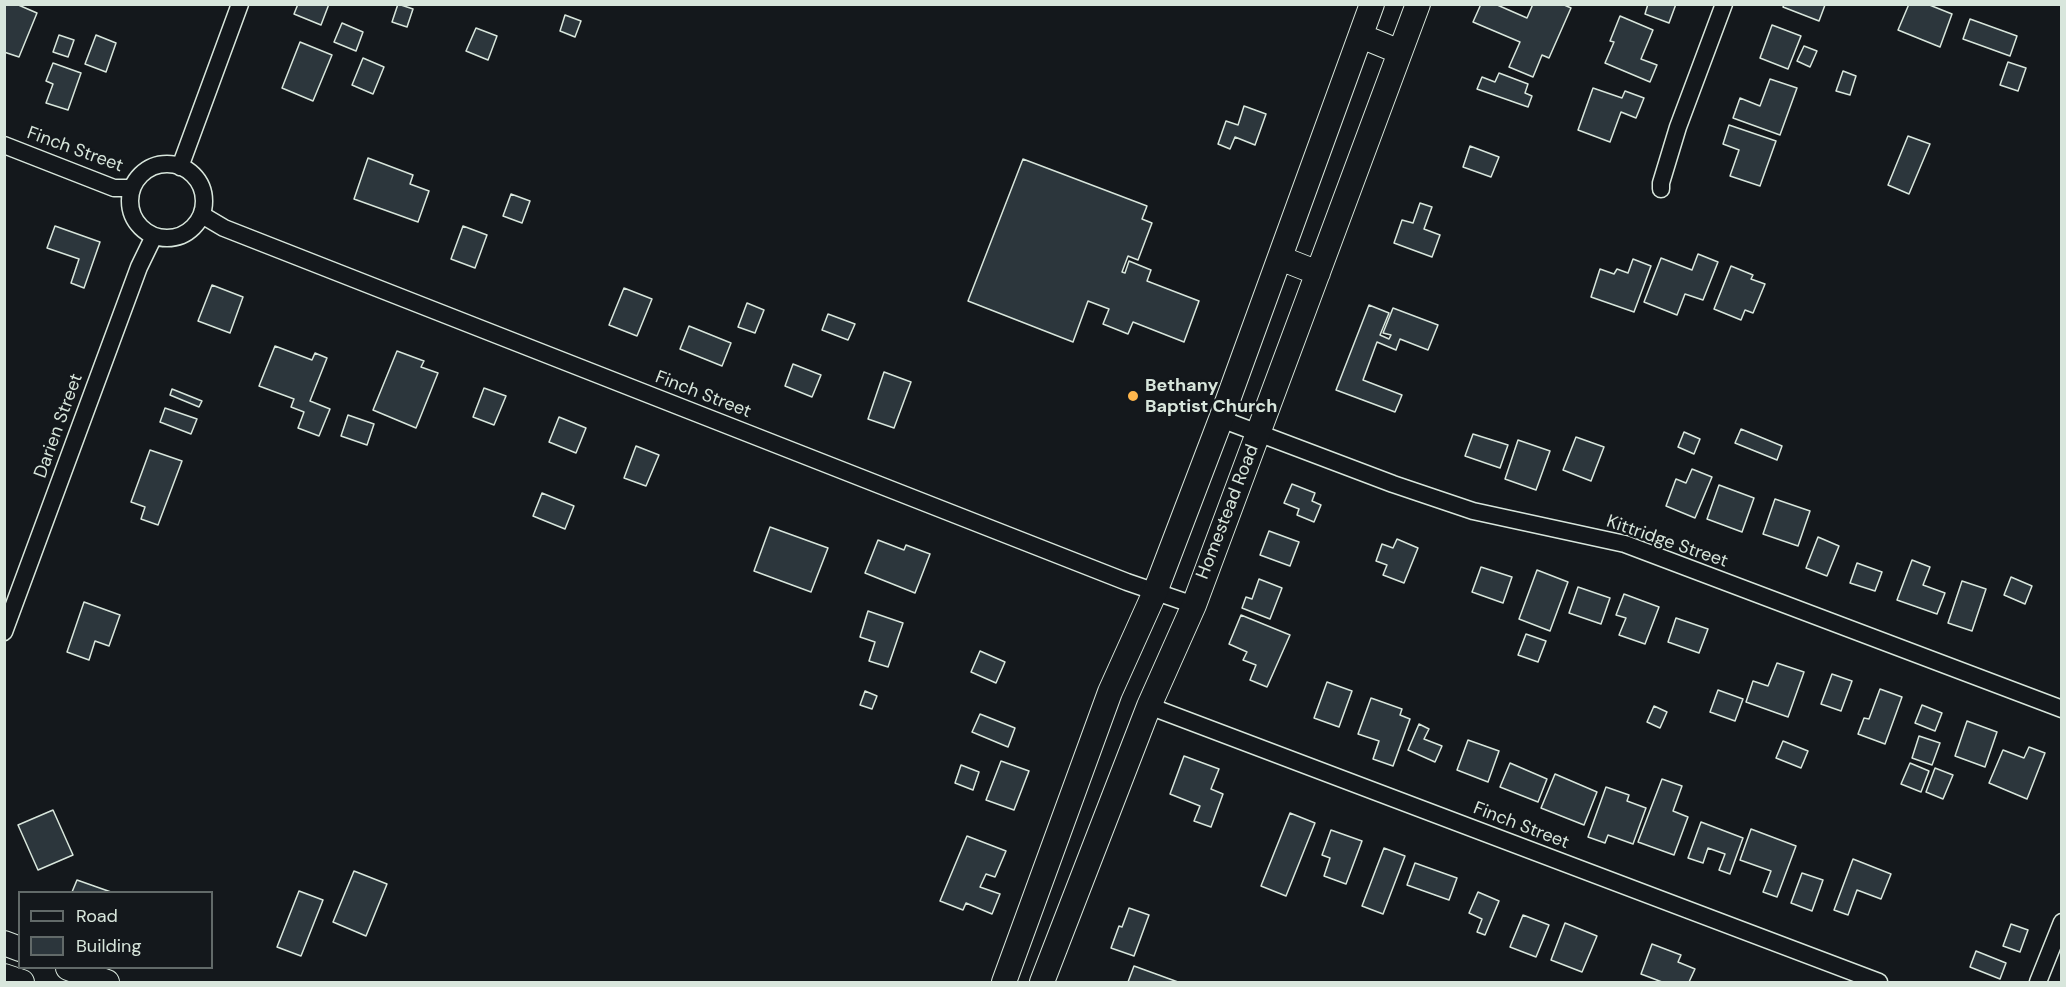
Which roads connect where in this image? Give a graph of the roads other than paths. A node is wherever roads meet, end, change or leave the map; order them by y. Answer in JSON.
{"nodes":[{"id":1,"x":240,"y":4,"type":"edge"},
{"id":2,"x":1372,"y":4,"type":"edge"},
{"id":3,"x":1418,"y":4,"type":"edge"},
{"id":4,"x":1724,"y":4,"type":"edge"},
{"id":5,"x":1361,"y":36,"type":"junction"},
{"id":6,"x":1400,"y":52,"type":"junction"},
{"id":7,"x":4,"y":145,"type":"edge"},
{"id":8,"x":180,"y":167,"type":"junction"},
{"id":9,"x":132,"y":188,"type":"junction"},
{"id":10,"x":1661,"y":189,"type":"dead end"},
{"id":11,"x":202,"y":214,"type":"junction"},
{"id":12,"x":154,"y":236,"type":"junction"},
{"id":13,"x":1280,"y":258,"type":"junction"},
{"id":14,"x":1318,"y":273,"type":"junction"},
{"id":15,"x":1221,"y":419,"type":"junction"},
{"id":16,"x":1258,"y":433,"type":"junction"},
{"id":17,"x":1155,"y":592,"type":"junction"},
{"id":18,"x":1194,"y":605,"type":"junction"},
{"id":19,"x":4,"y":632,"type":"edge"},
{"id":20,"x":1149,"y":706,"type":"junction"},
{"id":21,"x":2061,"y":709,"type":"edge"},
{"id":22,"x":2061,"y":922,"type":"edge"},
{"id":23,"x":71,"y":969,"type":"edge"},
{"id":24,"x":4,"y":976,"type":"edge"},
{"id":25,"x":22,"y":982,"type":"edge"},
{"id":26,"x":107,"y":982,"type":"edge"},
{"id":27,"x":1004,"y":982,"type":"edge"},
{"id":28,"x":1042,"y":982,"type":"edge"},
{"id":29,"x":1879,"y":982,"type":"edge"},
{"id":30,"x":2038,"y":982,"type":"edge"}],
"edges":[{"from":1,"to":8,"type":"street"},
{"from":2,"to":5,"type":"main road"},
{"from":3,"to":6,"type":"main road","name":"Homestead Road"},
{"from":4,"to":10,"type":"street"},
{"from":5,"to":6,"type":"main road"},
{"from":5,"to":13,"type":"main road"},
{"from":6,"to":14,"type":"main road","name":"Homestead Road"},
{"from":7,"to":9,"type":"street","name":"Finch Street"},
{"from":8,"to":9,"type":"street"},
{"from":8,"to":11,"type":"street"},
{"from":9,"to":12,"type":"street"},
{"from":11,"to":12,"type":"street"},
{"from":11,"to":17,"type":"street","name":"Finch Street"},
{"from":12,"to":19,"type":"street","name":"Darien Street"},
{"from":13,"to":14,"type":"main road"},
{"from":13,"to":15,"type":"main road"},
{"from":14,"to":16,"type":"main road","name":"Homestead Road"},
{"from":15,"to":16,"type":"street","name":"Kittridge Street"},
{"from":15,"to":17,"type":"main road"},
{"from":16,"to":18,"type":"main road","name":"Homestead Road"},
{"from":16,"to":21,"type":"street","name":"Kittridge Street"},
{"from":17,"to":18,"type":"street","name":"Finch Street"},
{"from":17,"to":27,"type":"main road"},
{"from":18,"to":20,"type":"main road","name":"Homestead Road"},
{"from":20,"to":28,"type":"main road","name":"Homestead Road"},
{"from":20,"to":29,"type":"street","name":"Finch Street"},
{"from":22,"to":30,"type":"street"},
{"from":23,"to":26,"type":"main road"},
{"from":24,"to":25,"type":"main road"}]}
